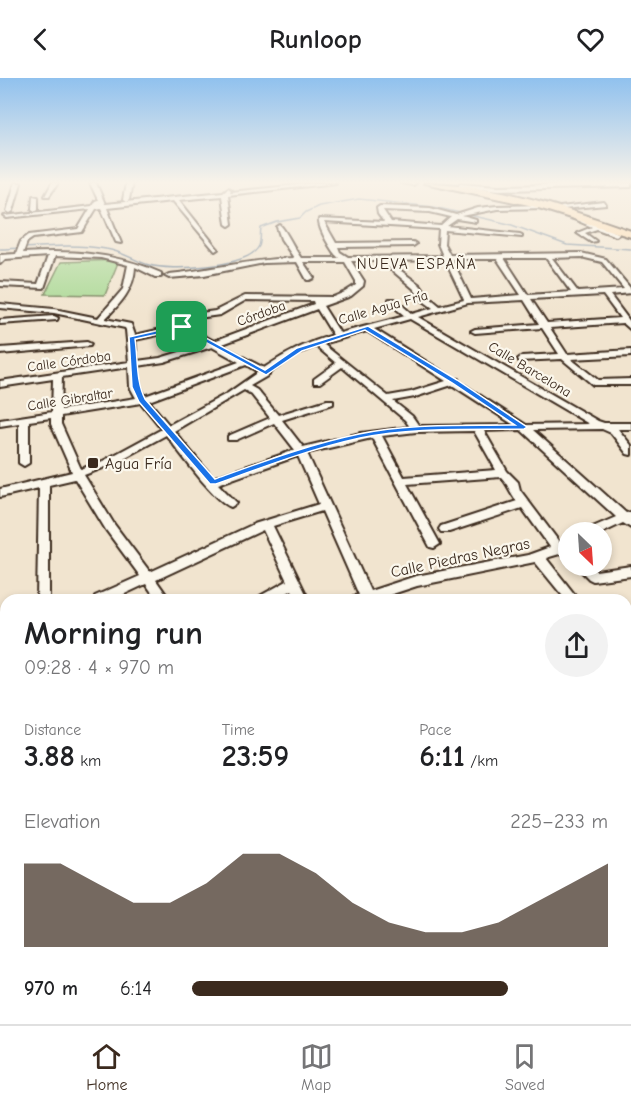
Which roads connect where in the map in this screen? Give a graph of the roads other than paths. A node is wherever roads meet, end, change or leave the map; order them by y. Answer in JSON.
{"nodes":[{"id":1,"x":81,"y":227,"type":"edge"},
{"id":2,"x":111,"y":227,"type":"edge"},
{"id":3,"x":198,"y":227,"type":"edge"},
{"id":4,"x":280,"y":227,"type":"dead end"},
{"id":5,"x":322,"y":227,"type":"edge"},
{"id":6,"x":433,"y":227,"type":"edge"},
{"id":7,"x":596,"y":227,"type":"joint"},
{"id":8,"x":603,"y":227,"type":"edge"},
{"id":9,"x":604,"y":227,"type":"edge"},
{"id":10,"x":442,"y":228,"type":"junction"},
{"id":11,"x":615,"y":231,"type":"junction"},
{"id":12,"x":631,"y":232,"type":"edge"},
{"id":13,"x":410,"y":233,"type":"dead end"},
{"id":14,"x":520,"y":236,"type":"dead end"},
{"id":15,"x":593,"y":241,"type":"dead end"},
{"id":16,"x":119,"y":242,"type":"dead end"},
{"id":17,"x":334,"y":244,"type":"junction"},
{"id":18,"x":413,"y":244,"type":"junction"},
{"id":19,"x":215,"y":249,"type":"dead end"},
{"id":20,"x":21,"y":251,"type":"junction"},
{"id":21,"x":52,"y":254,"type":"junction"},
{"id":22,"x":547,"y":255,"type":"junction"},
{"id":23,"x":448,"y":256,"type":"junction"},
{"id":24,"x":499,"y":256,"type":"junction"},
{"id":25,"x":417,"y":257,"type":"junction"},
{"id":26,"x":383,"y":258,"type":"junction"},
{"id":27,"x":344,"y":259,"type":"junction"},
{"id":28,"x":300,"y":261,"type":"junction"},
{"id":29,"x":0,"y":262,"type":"edge"},
{"id":30,"x":132,"y":263,"type":"junction"},
{"id":31,"x":158,"y":275,"type":"dead end"},
{"id":32,"x":169,"y":276,"type":"dead end"},
{"id":33,"x":310,"y":278,"type":"dead end"},
{"id":34,"x":0,"y":284,"type":"edge"},
{"id":35,"x":630,"y":291,"type":"edge"},
{"id":36,"x":605,"y":293,"type":"junction"},
{"id":37,"x":576,"y":294,"type":"junction"},
{"id":38,"x":524,"y":297,"type":"junction"},
{"id":39,"x":316,"y":298,"type":"junction"},
{"id":40,"x":392,"y":301,"type":"dead end"},
{"id":41,"x":468,"y":301,"type":"junction"},
{"id":42,"x":0,"y":306,"type":"edge"},
{"id":43,"x":437,"y":308,"type":"junction"},
{"id":44,"x":409,"y":315,"type":"junction"},
{"id":45,"x":54,"y":318,"type":"dead end"},
{"id":46,"x":625,"y":320,"type":"junction"},
{"id":47,"x":104,"y":321,"type":"junction"},
{"id":48,"x":0,"y":322,"type":"edge"},
{"id":49,"x":545,"y":324,"type":"junction"},
{"id":50,"x":182,"y":327,"type":"junction"},
{"id":51,"x":366,"y":327,"type":"junction"},
{"id":52,"x":631,"y":328,"type":"edge"},
{"id":53,"x":475,"y":331,"type":"dead end"},
{"id":54,"x":338,"y":336,"type":"junction"},
{"id":55,"x":131,"y":338,"type":"junction"},
{"id":56,"x":316,"y":342,"type":"junction"},
{"id":57,"x":87,"y":344,"type":"dead end"},
{"id":58,"x":211,"y":344,"type":"junction"},
{"id":59,"x":0,"y":351,"type":"edge"},
{"id":60,"x":631,"y":353,"type":"edge"},
{"id":61,"x":564,"y":356,"type":"junction"},
{"id":62,"x":522,"y":359,"type":"dead end"},
{"id":63,"x":244,"y":363,"type":"junction"},
{"id":64,"x":342,"y":363,"type":"junction"},
{"id":65,"x":135,"y":366,"type":"junction"},
{"id":66,"x":266,"y":373,"type":"junction"},
{"id":67,"x":58,"y":376,"type":"junction"},
{"id":68,"x":317,"y":381,"type":"dead end"},
{"id":69,"x":455,"y":381,"type":"junction"},
{"id":70,"x":631,"y":382,"type":"edge"},
{"id":71,"x":0,"y":384,"type":"edge"},
{"id":72,"x":244,"y":386,"type":"junction"},
{"id":73,"x":385,"y":399,"type":"junction"},
{"id":74,"x":142,"y":400,"type":"junction"},
{"id":75,"x":330,"y":402,"type":"dead end"},
{"id":76,"x":55,"y":414,"type":"junction"},
{"id":77,"x":24,"y":419,"type":"junction"},
{"id":78,"x":276,"y":419,"type":"junction"},
{"id":79,"x":0,"y":423,"type":"edge"},
{"id":80,"x":604,"y":426,"type":"junction"},
{"id":81,"x":631,"y":426,"type":"edge"},
{"id":82,"x":524,"y":427,"type":"junction"},
{"id":83,"x":477,"y":428,"type":"junction"},
{"id":84,"x":168,"y":429,"type":"junction"},
{"id":85,"x":416,"y":429,"type":"junction"},
{"id":86,"x":376,"y":435,"type":"junction"},
{"id":87,"x":232,"y":438,"type":"dead end"},
{"id":88,"x":301,"y":451,"type":"junction"},
{"id":89,"x":631,"y":452,"type":"edge"},
{"id":90,"x":24,"y":463,"type":"dead end"},
{"id":91,"x":503,"y":473,"type":"junction"},
{"id":92,"x":78,"y":475,"type":"junction"},
{"id":93,"x":400,"y":481,"type":"junction"},
{"id":94,"x":213,"y":482,"type":"junction"},
{"id":95,"x":44,"y":484,"type":"junction"},
{"id":96,"x":0,"y":493,"type":"edge"},
{"id":97,"x":231,"y":503,"type":"dead end"},
{"id":98,"x":524,"y":503,"type":"junction"},
{"id":99,"x":325,"y":506,"type":"junction"},
{"id":100,"x":629,"y":519,"type":"edge"},
{"id":101,"x":266,"y":524,"type":"junction"},
{"id":102,"x":612,"y":525,"type":"edge"},
{"id":103,"x":445,"y":529,"type":"dead end"},
{"id":104,"x":558,"y":540,"type":"edge"},
{"id":105,"x":434,"y":544,"type":"dead end"},
{"id":106,"x":558,"y":550,"type":"edge"},
{"id":107,"x":538,"y":557,"type":"junction"},
{"id":108,"x":631,"y":571,"type":"edge"},
{"id":109,"x":612,"y":574,"type":"edge"},
{"id":110,"x":149,"y":578,"type":"junction"},
{"id":111,"x":294,"y":583,"type":"junction"},
{"id":112,"x":43,"y":594,"type":"edge"},
{"id":113,"x":113,"y":594,"type":"edge"},
{"id":114,"x":161,"y":594,"type":"edge"},
{"id":115,"x":275,"y":594,"type":"edge"},
{"id":116,"x":300,"y":594,"type":"edge"},
{"id":117,"x":360,"y":594,"type":"edge"},
{"id":118,"x":376,"y":594,"type":"edge"},
{"id":119,"x":568,"y":594,"type":"edge"}],
"edges":[{"from":1,"to":20,"type":"street"},
{"from":2,"to":16,"type":"street"},
{"from":3,"to":19,"type":"street"},
{"from":4,"to":28,"type":"street"},
{"from":5,"to":17,"type":"street"},
{"from":6,"to":10,"type":"street"},
{"from":7,"to":11,"type":"street"},
{"from":7,"to":15,"type":"street"},
{"from":8,"to":11,"type":"street"},
{"from":9,"to":11,"type":"main road"},
{"from":10,"to":14,"type":"street"},
{"from":10,"to":23,"type":"street"},
{"from":11,"to":12,"type":"main road"},
{"from":13,"to":18,"type":"street"},
{"from":17,"to":18,"type":"street"},
{"from":17,"to":27,"type":"street"},
{"from":18,"to":25,"type":"street"},
{"from":20,"to":21,"type":"street"},
{"from":20,"to":29,"type":"street"},
{"from":21,"to":30,"type":"street"},
{"from":21,"to":34,"type":"street"},
{"from":22,"to":24,"type":"street"},
{"from":22,"to":35,"type":"street"},
{"from":22,"to":37,"type":"street"},
{"from":23,"to":24,"type":"street"},
{"from":23,"to":25,"type":"street"},
{"from":23,"to":41,"type":"street"},
{"from":24,"to":38,"type":"street"},
{"from":25,"to":26,"type":"street"},
{"from":26,"to":27,"type":"street"},
{"from":26,"to":43,"type":"street"},
{"from":27,"to":28,"type":"street"},
{"from":27,"to":39,"type":"street"},
{"from":28,"to":32,"type":"street"},
{"from":28,"to":33,"type":"street"},
{"from":30,"to":31,"type":"street"},
{"from":30,"to":47,"type":"street"},
{"from":35,"to":36,"type":"street","name":"Calle Agua Fría"},
{"from":36,"to":37,"type":"street","name":"Calle Agua Fría"},
{"from":36,"to":46,"type":"street"},
{"from":37,"to":38,"type":"street","name":"Calle Agua Fría"},
{"from":38,"to":41,"type":"street","name":"Calle Agua Fría"},
{"from":38,"to":49,"type":"street"},
{"from":39,"to":50,"type":"street"},
{"from":39,"to":54,"type":"street"},
{"from":39,"to":58,"type":"street","name":"Córdoba"},
{"from":40,"to":44,"type":"street","name":"Calle Barcelona"},
{"from":41,"to":43,"type":"street","name":"Calle Agua Fría"},
{"from":42,"to":47,"type":"street"},
{"from":43,"to":44,"type":"street","name":"Calle Agua Fría"},
{"from":44,"to":51,"type":"street","name":"Calle Agua Fría"},
{"from":44,"to":80,"type":"street","name":"Calle Barcelona"},
{"from":45,"to":48,"type":"street"},
{"from":46,"to":49,"type":"street"},
{"from":46,"to":52,"type":"street"},
{"from":47,"to":55,"type":"street"},
{"from":49,"to":53,"type":"street"},
{"from":49,"to":61,"type":"street"},
{"from":50,"to":55,"type":"street"},
{"from":50,"to":58,"type":"street"},
{"from":51,"to":54,"type":"street","name":"Calle Agua Fría"},
{"from":51,"to":69,"type":"street"},
{"from":54,"to":56,"type":"street","name":"Calle Agua Fría"},
{"from":55,"to":65,"type":"street"},
{"from":56,"to":64,"type":"street"},
{"from":56,"to":66,"type":"street","name":"Calle Agua Fría"},
{"from":57,"to":59,"type":"street"},
{"from":58,"to":63,"type":"street"},
{"from":58,"to":65,"type":"street","name":"Calle Córdoba"},
{"from":60,"to":61,"type":"street"},
{"from":61,"to":62,"type":"street"},
{"from":61,"to":70,"type":"street"},
{"from":63,"to":66,"type":"street"},
{"from":63,"to":74,"type":"street","name":"Calle Gibraltar"},
{"from":64,"to":68,"type":"street"},
{"from":64,"to":73,"type":"street"},
{"from":65,"to":67,"type":"street","name":"Calle Córdoba"},
{"from":65,"to":74,"type":"street"},
{"from":66,"to":72,"type":"street","name":"Calle Agua Fría"},
{"from":67,"to":71,"type":"street","name":"Calle Córdoba"},
{"from":67,"to":76,"type":"street"},
{"from":69,"to":73,"type":"street"},
{"from":69,"to":82,"type":"street"},
{"from":72,"to":78,"type":"street"},
{"from":72,"to":84,"type":"street","name":"Calle Agua Fría"},
{"from":73,"to":85,"type":"street"},
{"from":74,"to":76,"type":"street","name":"Calle Gibraltar"},
{"from":74,"to":84,"type":"street"},
{"from":75,"to":78,"type":"street"},
{"from":76,"to":77,"type":"street","name":"Calle Gibraltar"},
{"from":76,"to":92,"type":"street"},
{"from":77,"to":79,"type":"street","name":"Calle Gibraltar"},
{"from":77,"to":90,"type":"street"},
{"from":78,"to":87,"type":"street"},
{"from":78,"to":88,"type":"street"},
{"from":80,"to":81,"type":"street"},
{"from":80,"to":82,"type":"street"},
{"from":80,"to":89,"type":"street","name":"Calle Barcelona"},
{"from":82,"to":83,"type":"street"},
{"from":82,"to":100,"type":"street"},
{"from":83,"to":85,"type":"street"},
{"from":83,"to":91,"type":"street"},
{"from":84,"to":92,"type":"street","name":"Calle Agua Fría"},
{"from":84,"to":94,"type":"street"},
{"from":85,"to":86,"type":"street"},
{"from":86,"to":88,"type":"street"},
{"from":86,"to":93,"type":"street"},
{"from":88,"to":94,"type":"street"},
{"from":88,"to":99,"type":"street"},
{"from":91,"to":93,"type":"street"},
{"from":91,"to":98,"type":"street"},
{"from":92,"to":95,"type":"street","name":"Calle Agua Fría"},
{"from":92,"to":110,"type":"street"},
{"from":93,"to":105,"type":"street"},
{"from":94,"to":97,"type":"street"},
{"from":95,"to":96,"type":"street","name":"Calle Agua Fría"},
{"from":95,"to":112,"type":"street"},
{"from":98,"to":103,"type":"street"},
{"from":98,"to":104,"type":"street"},
{"from":99,"to":101,"type":"street"},
{"from":99,"to":117,"type":"street"},
{"from":100,"to":102,"type":"street"},
{"from":101,"to":110,"type":"street"},
{"from":101,"to":111,"type":"street"},
{"from":106,"to":107,"type":"street","name":"Calle Piedras Negras"},
{"from":107,"to":118,"type":"street","name":"Calle Piedras Negras"},
{"from":107,"to":119,"type":"street"},
{"from":108,"to":109,"type":"street"},
{"from":110,"to":113,"type":"street"},
{"from":110,"to":114,"type":"street"},
{"from":111,"to":115,"type":"street"},
{"from":111,"to":116,"type":"street"}]}
